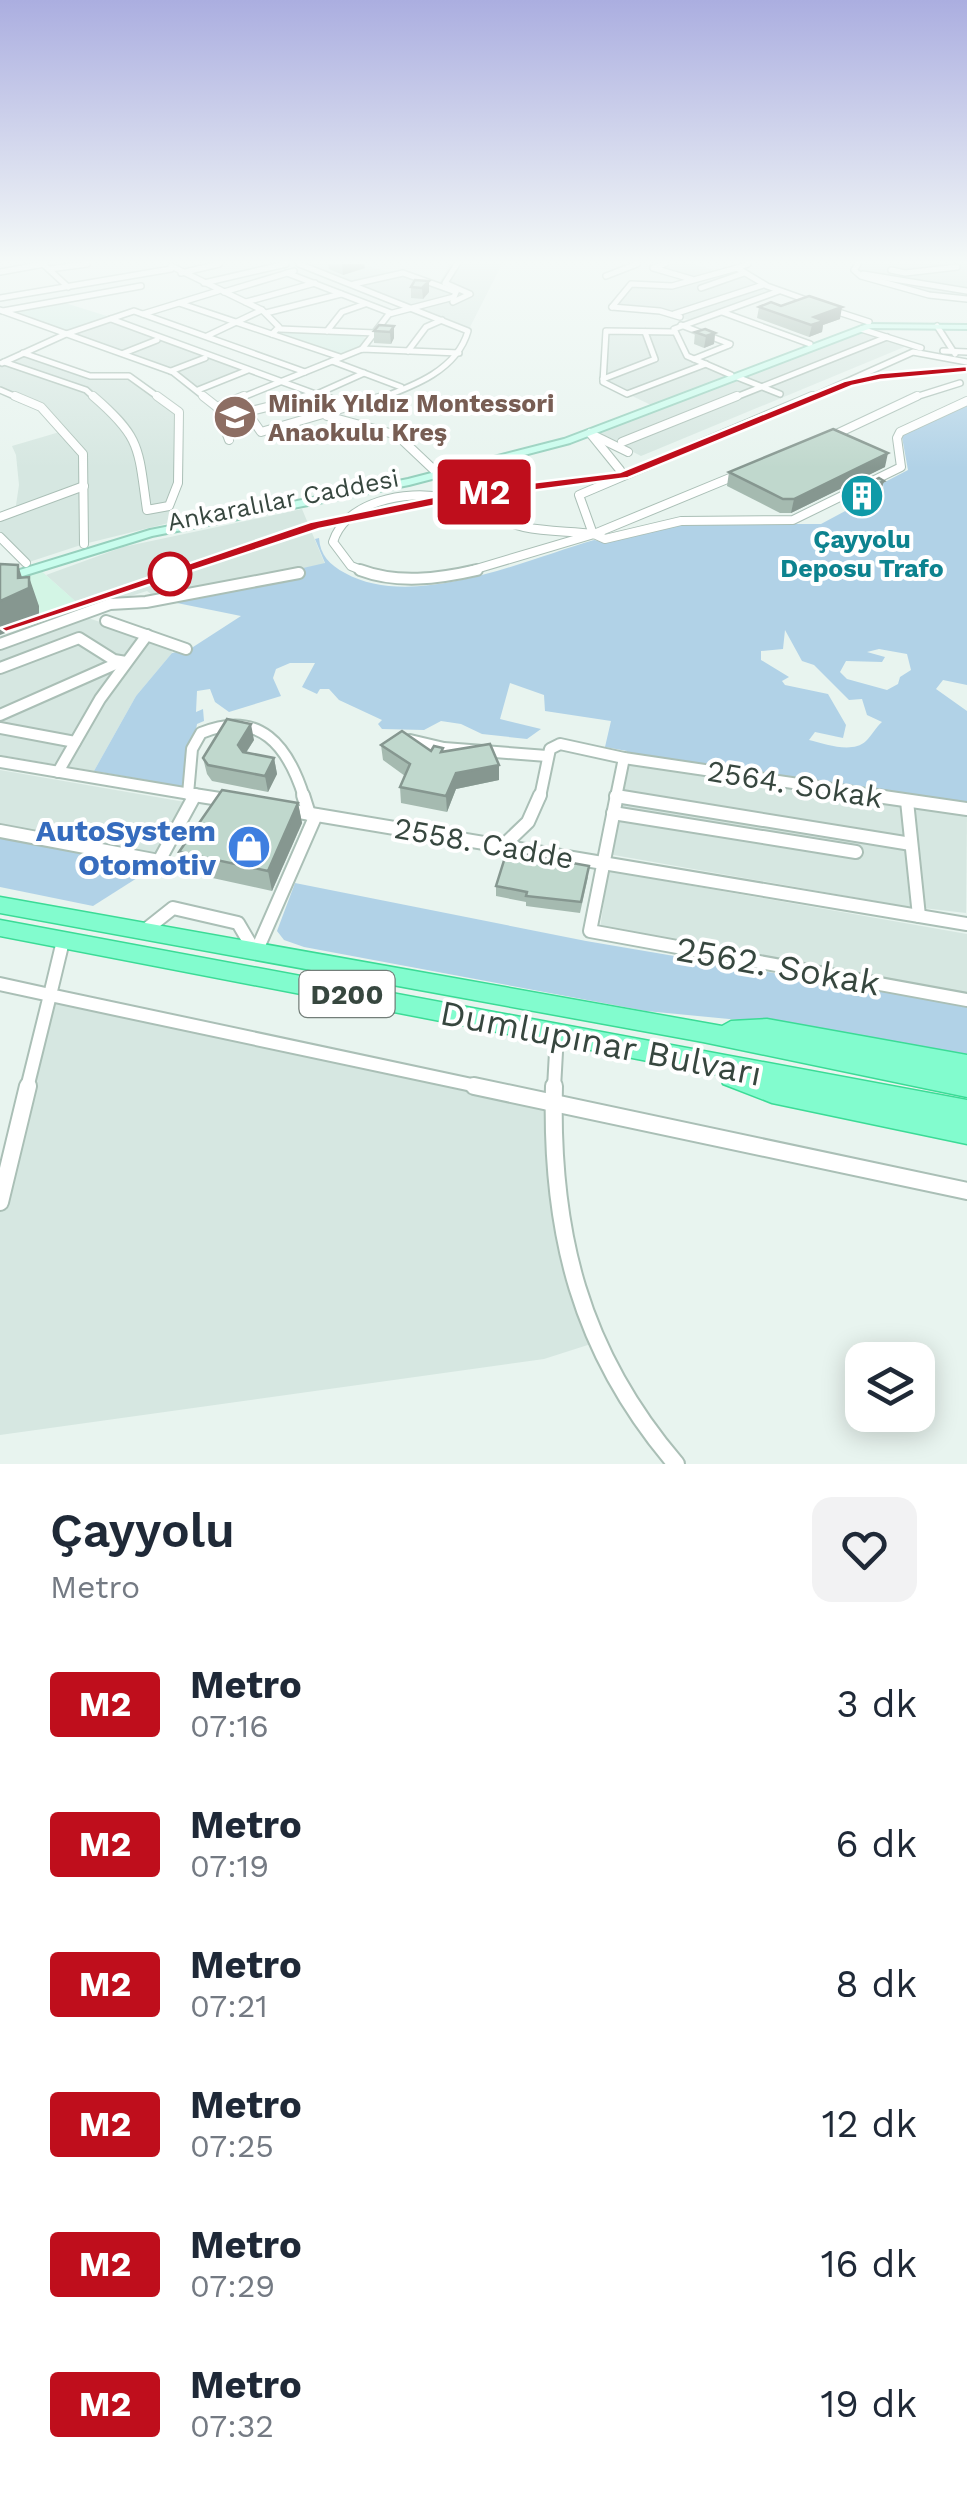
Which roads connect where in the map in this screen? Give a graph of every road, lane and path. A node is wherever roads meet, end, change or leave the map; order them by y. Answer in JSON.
{"nodes":[{"id":1,"x":61,"y":332,"type":"edge"},
{"id":2,"x":71,"y":332,"type":"edge"},
{"id":3,"x":135,"y":332,"type":"dead end"},
{"id":4,"x":146,"y":332,"type":"edge"},
{"id":5,"x":193,"y":332,"type":"edge"},
{"id":6,"x":216,"y":332,"type":"edge"},
{"id":7,"x":267,"y":332,"type":"edge"},
{"id":8,"x":275,"y":332,"type":"edge"},
{"id":9,"x":348,"y":332,"type":"edge"},
{"id":10,"x":422,"y":332,"type":"edge"},
{"id":11,"x":467,"y":332,"type":"edge"},
{"id":12,"x":606,"y":332,"type":"edge"},
{"id":13,"x":645,"y":332,"type":"edge"},
{"id":14,"x":675,"y":332,"type":"edge"},
{"id":15,"x":700,"y":332,"type":"edge"},
{"id":16,"x":778,"y":332,"type":"edge"},
{"id":17,"x":846,"y":332,"type":"edge"},
{"id":18,"x":849,"y":332,"type":"edge"},
{"id":19,"x":878,"y":332,"type":"edge"},
{"id":20,"x":940,"y":332,"type":"edge"},
{"id":21,"x":66,"y":334,"type":"junction"},
{"id":22,"x":272,"y":334,"type":"junction"},
{"id":23,"x":375,"y":334,"type":"joint"},
{"id":24,"x":206,"y":337,"type":"junction"},
{"id":25,"x":886,"y":338,"type":"junction"},
{"id":26,"x":157,"y":340,"type":"junction"},
{"id":27,"x":810,"y":344,"type":"junction"},
{"id":28,"x":183,"y":346,"type":"junction"},
{"id":29,"x":362,"y":349,"type":"junction"},
{"id":30,"x":408,"y":351,"type":"junction"},
{"id":31,"x":953,"y":351,"type":"junction"},
{"id":32,"x":195,"y":352,"type":"junction"},
{"id":33,"x":967,"y":352,"type":"edge"},
{"id":34,"x":23,"y":353,"type":"junction"},
{"id":35,"x":458,"y":353,"type":"junction"},
{"id":36,"x":123,"y":354,"type":"junction"},
{"id":37,"x":205,"y":358,"type":"junction"},
{"id":38,"x":337,"y":359,"type":"junction"},
{"id":39,"x":694,"y":359,"type":"junction"},
{"id":40,"x":967,"y":361,"type":"edge"},
{"id":41,"x":2,"y":363,"type":"edge"},
{"id":42,"x":706,"y":364,"type":"junction"},
{"id":43,"x":226,"y":366,"type":"dead end"},
{"id":44,"x":249,"y":370,"type":"junction"},
{"id":45,"x":171,"y":371,"type":"junction"},
{"id":46,"x":305,"y":372,"type":"junction"},
{"id":47,"x":364,"y":373,"type":"junction"},
{"id":48,"x":734,"y":376,"type":"junction"},
{"id":49,"x":603,"y":380,"type":"junction"},
{"id":50,"x":282,"y":382,"type":"junction"},
{"id":51,"x":965,"y":383,"type":"edge"},
{"id":52,"x":402,"y":387,"type":"junction"},
{"id":53,"x":762,"y":387,"type":"junction"},
{"id":54,"x":0,"y":390,"type":"edge"},
{"id":55,"x":198,"y":390,"type":"junction"},
{"id":56,"x":780,"y":394,"type":"dead end"},
{"id":57,"x":317,"y":395,"type":"junction"},
{"id":58,"x":238,"y":399,"type":"junction"},
{"id":59,"x":967,"y":401,"type":"edge"},
{"id":60,"x":217,"y":407,"type":"junction"},
{"id":61,"x":352,"y":408,"type":"junction"},
{"id":62,"x":248,"y":412,"type":"junction"},
{"id":63,"x":326,"y":416,"type":"junction"},
{"id":64,"x":590,"y":433,"type":"junction"},
{"id":65,"x":228,"y":440,"type":"dead end"},
{"id":66,"x":844,"y":440,"type":"edge"},
{"id":67,"x":622,"y":442,"type":"dead end"},
{"id":68,"x":628,"y":452,"type":"dead end"},
{"id":69,"x":892,"y":462,"type":"edge"},
{"id":70,"x":756,"y":466,"type":"edge"},
{"id":71,"x":902,"y":466,"type":"junction"},
{"id":72,"x":620,"y":470,"type":"dead end"},
{"id":73,"x":436,"y":473,"type":"junction"},
{"id":74,"x":84,"y":486,"type":"junction"},
{"id":75,"x":0,"y":517,"type":"edge"},
{"id":76,"x":593,"y":534,"type":"junction"},
{"id":77,"x":0,"y":537,"type":"edge"},
{"id":78,"x":85,"y":548,"type":"junction"},
{"id":79,"x":26,"y":563,"type":"junction"},
{"id":80,"x":299,"y":573,"type":"dead end"},
{"id":81,"x":0,"y":576,"type":"edge"},
{"id":82,"x":106,"y":621,"type":"dead end"},
{"id":83,"x":146,"y":635,"type":"junction"},
{"id":84,"x":0,"y":644,"type":"edge"},
{"id":85,"x":186,"y":649,"type":"dead end"},
{"id":86,"x":123,"y":662,"type":"junction"},
{"id":87,"x":0,"y":668,"type":"edge"},
{"id":88,"x":0,"y":716,"type":"edge"},
{"id":89,"x":0,"y":728,"type":"edge"},
{"id":90,"x":400,"y":735,"type":"edge"},
{"id":91,"x":75,"y":742,"type":"junction"},
{"id":92,"x":548,"y":756,"type":"junction"},
{"id":93,"x":624,"y":758,"type":"junction"},
{"id":94,"x":0,"y":762,"type":"edge"},
{"id":95,"x":58,"y":772,"type":"junction"},
{"id":96,"x":192,"y":795,"type":"junction"},
{"id":97,"x":616,"y":796,"type":"junction"},
{"id":98,"x":907,"y":801,"type":"junction"},
{"id":99,"x":233,"y":802,"type":"edge"},
{"id":100,"x":271,"y":808,"type":"edge"},
{"id":101,"x":967,"y":809,"type":"edge"},
{"id":102,"x":312,"y":814,"type":"junction"},
{"id":103,"x":613,"y":814,"type":"junction"},
{"id":104,"x":0,"y":832,"type":"edge"},
{"id":105,"x":911,"y":844,"type":"junction"},
{"id":106,"x":503,"y":846,"type":"junction"},
{"id":107,"x":856,"y":852,"type":"dead end"},
{"id":108,"x":603,"y":863,"type":"junction"},
{"id":109,"x":0,"y":905,"type":"edge"},
{"id":110,"x":919,"y":916,"type":"junction"},
{"id":111,"x":967,"y":924,"type":"edge"},
{"id":112,"x":0,"y":928,"type":"edge"},
{"id":113,"x":63,"y":941,"type":"junction"},
{"id":114,"x":256,"y":953,"type":"junction"},
{"id":115,"x":0,"y":984,"type":"edge"},
{"id":116,"x":50,"y":995,"type":"junction"},
{"id":117,"x":967,"y":1000,"type":"edge"},
{"id":118,"x":703,"y":1032,"type":"junction"},
{"id":119,"x":556,"y":1034,"type":"junction"},
{"id":120,"x":693,"y":1062,"type":"junction"},
{"id":121,"x":967,"y":1066,"type":"edge"},
{"id":122,"x":883,"y":1082,"type":"junction"},
{"id":123,"x":967,"y":1086,"type":"edge"},
{"id":124,"x":551,"y":1103,"type":"junction"},
{"id":125,"x":967,"y":1111,"type":"edge"},
{"id":126,"x":967,"y":1132,"type":"edge"},
{"id":127,"x":967,"y":1191,"type":"edge"},
{"id":128,"x":0,"y":1202,"type":"edge"},
{"id":129,"x":676,"y":1464,"type":"edge"}],
"edges":[{"from":1,"to":21,"type":"street"},
{"from":2,"to":21,"type":"street"},
{"from":3,"to":26,"type":"street"},
{"from":4,"to":28,"type":"street"},
{"from":5,"to":24,"type":"street"},
{"from":6,"to":24,"type":"street"},
{"from":7,"to":22,"type":"street"},
{"from":8,"to":22,"type":"street"},
{"from":9,"to":23,"type":"street"},
{"from":10,"to":30,"type":"street"},
{"from":11,"to":35,"type":"street"},
{"from":12,"to":49,"type":"street"},
{"from":13,"to":49,"type":"street"},
{"from":14,"to":39,"type":"street"},
{"from":15,"to":39,"type":"street"},
{"from":16,"to":27,"type":"street"},
{"from":17,"to":27,"type":"main road","name":"Ankaralılar Caddesi"},
{"from":18,"to":48,"type":"main road","name":"Ankaralılar Caddesi"},
{"from":19,"to":25,"type":"street"},
{"from":20,"to":31,"type":"street"},
{"from":21,"to":34,"type":"street"},
{"from":21,"to":36,"type":"street"},
{"from":22,"to":38,"type":"street"},
{"from":23,"to":29,"type":"street"},
{"from":24,"to":28,"type":"street"},
{"from":24,"to":46,"type":"street"},
{"from":25,"to":31,"type":"street"},
{"from":25,"to":53,"type":"street"},
{"from":26,"to":32,"type":"street"},
{"from":26,"to":36,"type":"street"},
{"from":27,"to":48,"type":"main road","name":"Ankaralılar Caddesi"},
{"from":28,"to":32,"type":"street"},
{"from":29,"to":30,"type":"street"},
{"from":29,"to":38,"type":"street"},
{"from":30,"to":35,"type":"street"},
{"from":31,"to":33,"type":"street"},
{"from":31,"to":40,"type":"street"},
{"from":32,"to":37,"type":"street"},
{"from":32,"to":44,"type":"street"},
{"from":34,"to":41,"type":"street"},
{"from":34,"to":41,"type":"street"},
{"from":35,"to":52,"type":"street"},
{"from":36,"to":45,"type":"street"},
{"from":37,"to":43,"type":"street"},
{"from":37,"to":45,"type":"street"},
{"from":38,"to":46,"type":"street"},
{"from":38,"to":47,"type":"street"},
{"from":39,"to":42,"type":"street"},
{"from":40,"to":76,"type":"street"},
{"from":42,"to":48,"type":"street"},
{"from":42,"to":49,"type":"street"},
{"from":44,"to":50,"type":"street"},
{"from":44,"to":55,"type":"street"},
{"from":45,"to":55,"type":"street"},
{"from":46,"to":50,"type":"street"},
{"from":47,"to":52,"type":"street"},
{"from":47,"to":57,"type":"street"},
{"from":48,"to":53,"type":"street"},
{"from":48,"to":64,"type":"main road","name":"Ankaralılar Caddesi"},
{"from":48,"to":73,"type":"main road","name":"Ankaralılar Caddesi"},
{"from":50,"to":57,"type":"street"},
{"from":50,"to":58,"type":"street"},
{"from":51,"to":66,"type":"street"},
{"from":52,"to":61,"type":"street"},
{"from":53,"to":56,"type":"street"},
{"from":53,"to":67,"type":"street"},
{"from":54,"to":74,"type":"street"},
{"from":55,"to":60,"type":"street"},
{"from":57,"to":61,"type":"street"},
{"from":57,"to":62,"type":"street"},
{"from":58,"to":60,"type":"street"},
{"from":58,"to":62,"type":"street"},
{"from":59,"to":71,"type":"street"},
{"from":60,"to":65,"type":"street"},
{"from":61,"to":63,"type":"street"},
{"from":62,"to":63,"type":"street"},
{"from":63,"to":73,"type":"street"},
{"from":64,"to":68,"type":"street"},
{"from":64,"to":72,"type":"street"},
{"from":64,"to":73,"type":"main road","name":"Ankaralılar Caddesi"},
{"from":69,"to":71,"type":"street"},
{"from":70,"to":76,"type":"street"},
{"from":71,"to":76,"type":"street"},
{"from":73,"to":78,"type":"main road","name":"Ankaralılar Caddesi"},
{"from":74,"to":75,"type":"street"},
{"from":74,"to":78,"type":"street"},
{"from":76,"to":76,"type":"street"},
{"from":77,"to":79,"type":"street"},
{"from":78,"to":79,"type":"main road","name":"Ankaralılar Caddesi"},
{"from":78,"to":81,"type":"main road","name":"Ankaralılar Caddesi"},
{"from":79,"to":81,"type":"main road","name":"Ankaralılar Caddesi"},
{"from":80,"to":84,"type":"street"},
{"from":82,"to":83,"type":"street"},
{"from":83,"to":85,"type":"street"},
{"from":83,"to":86,"type":"street"},
{"from":86,"to":87,"type":"street"},
{"from":86,"to":88,"type":"street"},
{"from":86,"to":91,"type":"street"},
{"from":89,"to":91,"type":"street"},
{"from":90,"to":92,"type":"street"},
{"from":91,"to":95,"type":"street"},
{"from":92,"to":93,"type":"street","name":"2564. Sokak"},
{"from":92,"to":106,"type":"street"},
{"from":93,"to":97,"type":"street"},
{"from":93,"to":98,"type":"street","name":"2564. Sokak"},
{"from":94,"to":95,"type":"street"},
{"from":95,"to":96,"type":"street"},
{"from":96,"to":99,"type":"street"},
{"from":96,"to":102,"type":"street"},
{"from":96,"to":104,"type":"street"},
{"from":97,"to":103,"type":"street"},
{"from":97,"to":105,"type":"street"},
{"from":98,"to":101,"type":"street","name":"2564. Sokak"},
{"from":98,"to":105,"type":"street"},
{"from":100,"to":102,"type":"street","name":"2558. Cadde"},
{"from":102,"to":106,"type":"street","name":"2558. Cadde"},
{"from":102,"to":114,"type":"street"},
{"from":103,"to":107,"type":"street"},
{"from":103,"to":108,"type":"street"},
{"from":105,"to":110,"type":"street"},
{"from":106,"to":108,"type":"street","name":"2558. Cadde"},
{"from":108,"to":110,"type":"street","name":"2558. Cadde"},
{"from":108,"to":117,"type":"street","name":"2562. Sokak"},
{"from":109,"to":114,"type":"highway","name":"Dumlupınar Bulvarı","number":"D200"},
{"from":110,"to":111,"type":"street","name":"2558. Cadde"},
{"from":112,"to":113,"type":"highway","name":"Dumlupınar Bulvarı","number":"D200"},
{"from":113,"to":116,"type":"street"},
{"from":113,"to":119,"type":"highway","name":"Dumlupınar Bulvarı","number":"D200"},
{"from":114,"to":118,"type":"highway","name":"Dumlupınar Bulvarı","number":"D200"},
{"from":115,"to":116,"type":"street"},
{"from":116,"to":124,"type":"street"},
{"from":116,"to":128,"type":"street"},
{"from":118,"to":121,"type":"highway"},
{"from":118,"to":122,"type":"highway","name":"Dumlupınar Bulvarı","number":"D200"},
{"from":119,"to":120,"type":"highway","name":"Dumlupınar Bulvarı","number":"D200"},
{"from":119,"to":124,"type":"street"},
{"from":120,"to":122,"type":"highway","name":"Dumlupınar Bulvarı","number":"D200"},
{"from":120,"to":126,"type":"highway"},
{"from":122,"to":123,"type":"highway","name":"Dumlupınar Bulvarı","number":"D200"},
{"from":122,"to":125,"type":"highway","name":"Dumlupınar Bulvarı","number":"D200"},
{"from":124,"to":127,"type":"street"},
{"from":124,"to":129,"type":"street"}]}
